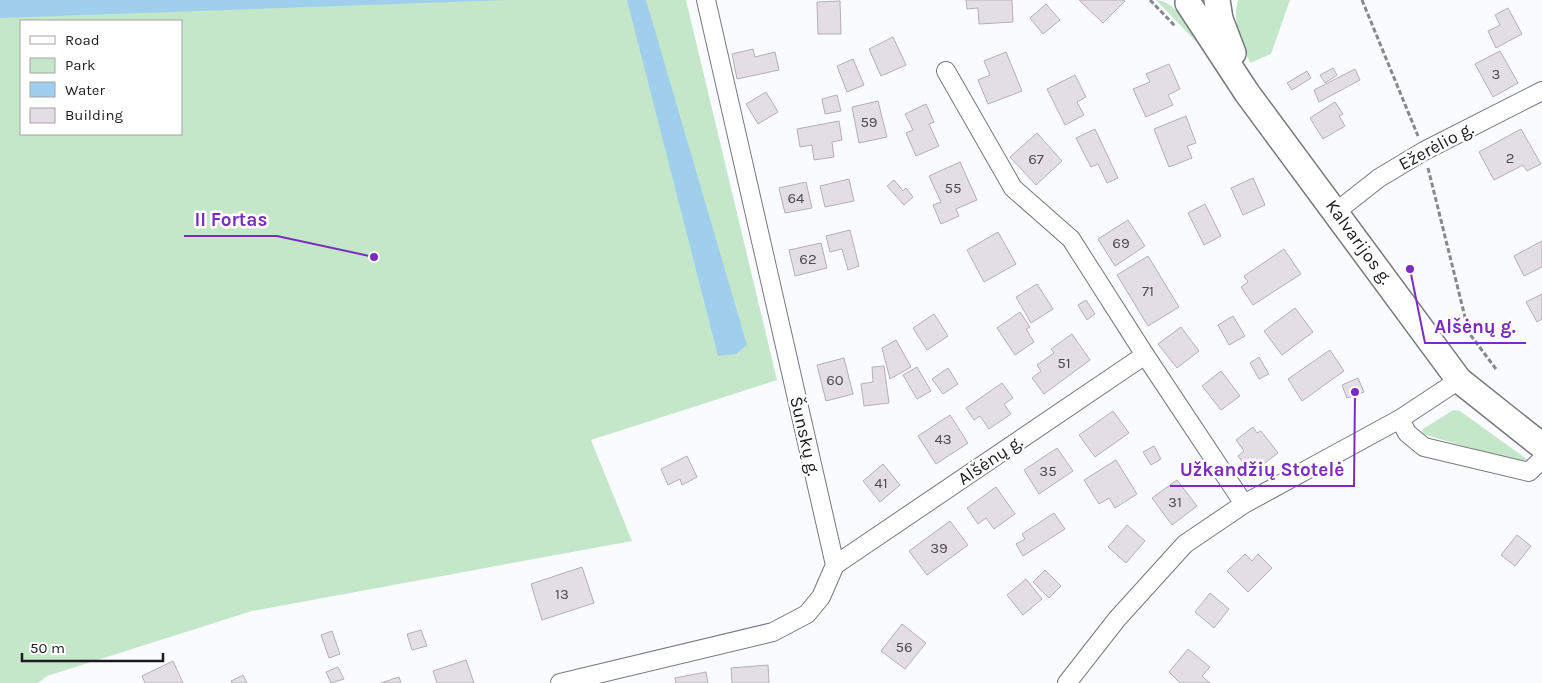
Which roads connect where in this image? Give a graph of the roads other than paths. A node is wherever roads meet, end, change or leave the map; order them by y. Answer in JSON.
{"nodes":[{"id":1,"x":706,"y":0,"type":"edge"},
{"id":2,"x":1217,"y":0,"type":"edge"},
{"id":3,"x":1191,"y":1,"type":"edge"},
{"id":4,"x":946,"y":71,"type":"dead end"},
{"id":5,"x":1542,"y":91,"type":"edge"},
{"id":6,"x":1248,"y":92,"type":"junction"},
{"id":7,"x":1337,"y":211,"type":"junction"},
{"id":8,"x":1145,"y":355,"type":"junction"},
{"id":9,"x":1459,"y":380,"type":"junction"},
{"id":10,"x":1400,"y":419,"type":"junction"},
{"id":11,"x":1542,"y":446,"type":"edge"},
{"id":12,"x":1542,"y":460,"type":"edge"},
{"id":13,"x":1244,"y":504,"type":"junction"},
{"id":14,"x":835,"y":565,"type":"junction"},
{"id":15,"x":560,"y":683,"type":"edge"},
{"id":16,"x":1067,"y":683,"type":"edge"}],
"edges":[{"from":1,"to":14,"type":"street","name":"Šunskų g."},
{"from":2,"to":6,"type":"main road","name":"Kalvarijos g."},
{"from":3,"to":6,"type":"main road","name":"Kalvarijos g."},
{"from":4,"to":8,"type":"street"},
{"from":5,"to":7,"type":"street","name":"Ežerėlio g."},
{"from":6,"to":7,"type":"main road","name":"Kalvarijos g."},
{"from":7,"to":9,"type":"main road","name":"Kalvarijos g."},
{"from":8,"to":13,"type":"street"},
{"from":8,"to":14,"type":"street","name":"Alšėnų g."},
{"from":9,"to":10,"type":"street"},
{"from":9,"to":11,"type":"main road","name":"Kalvarijos g."},
{"from":10,"to":12,"type":"street"},
{"from":10,"to":13,"type":"street"},
{"from":13,"to":16,"type":"street"},
{"from":14,"to":15,"type":"street"}]}
